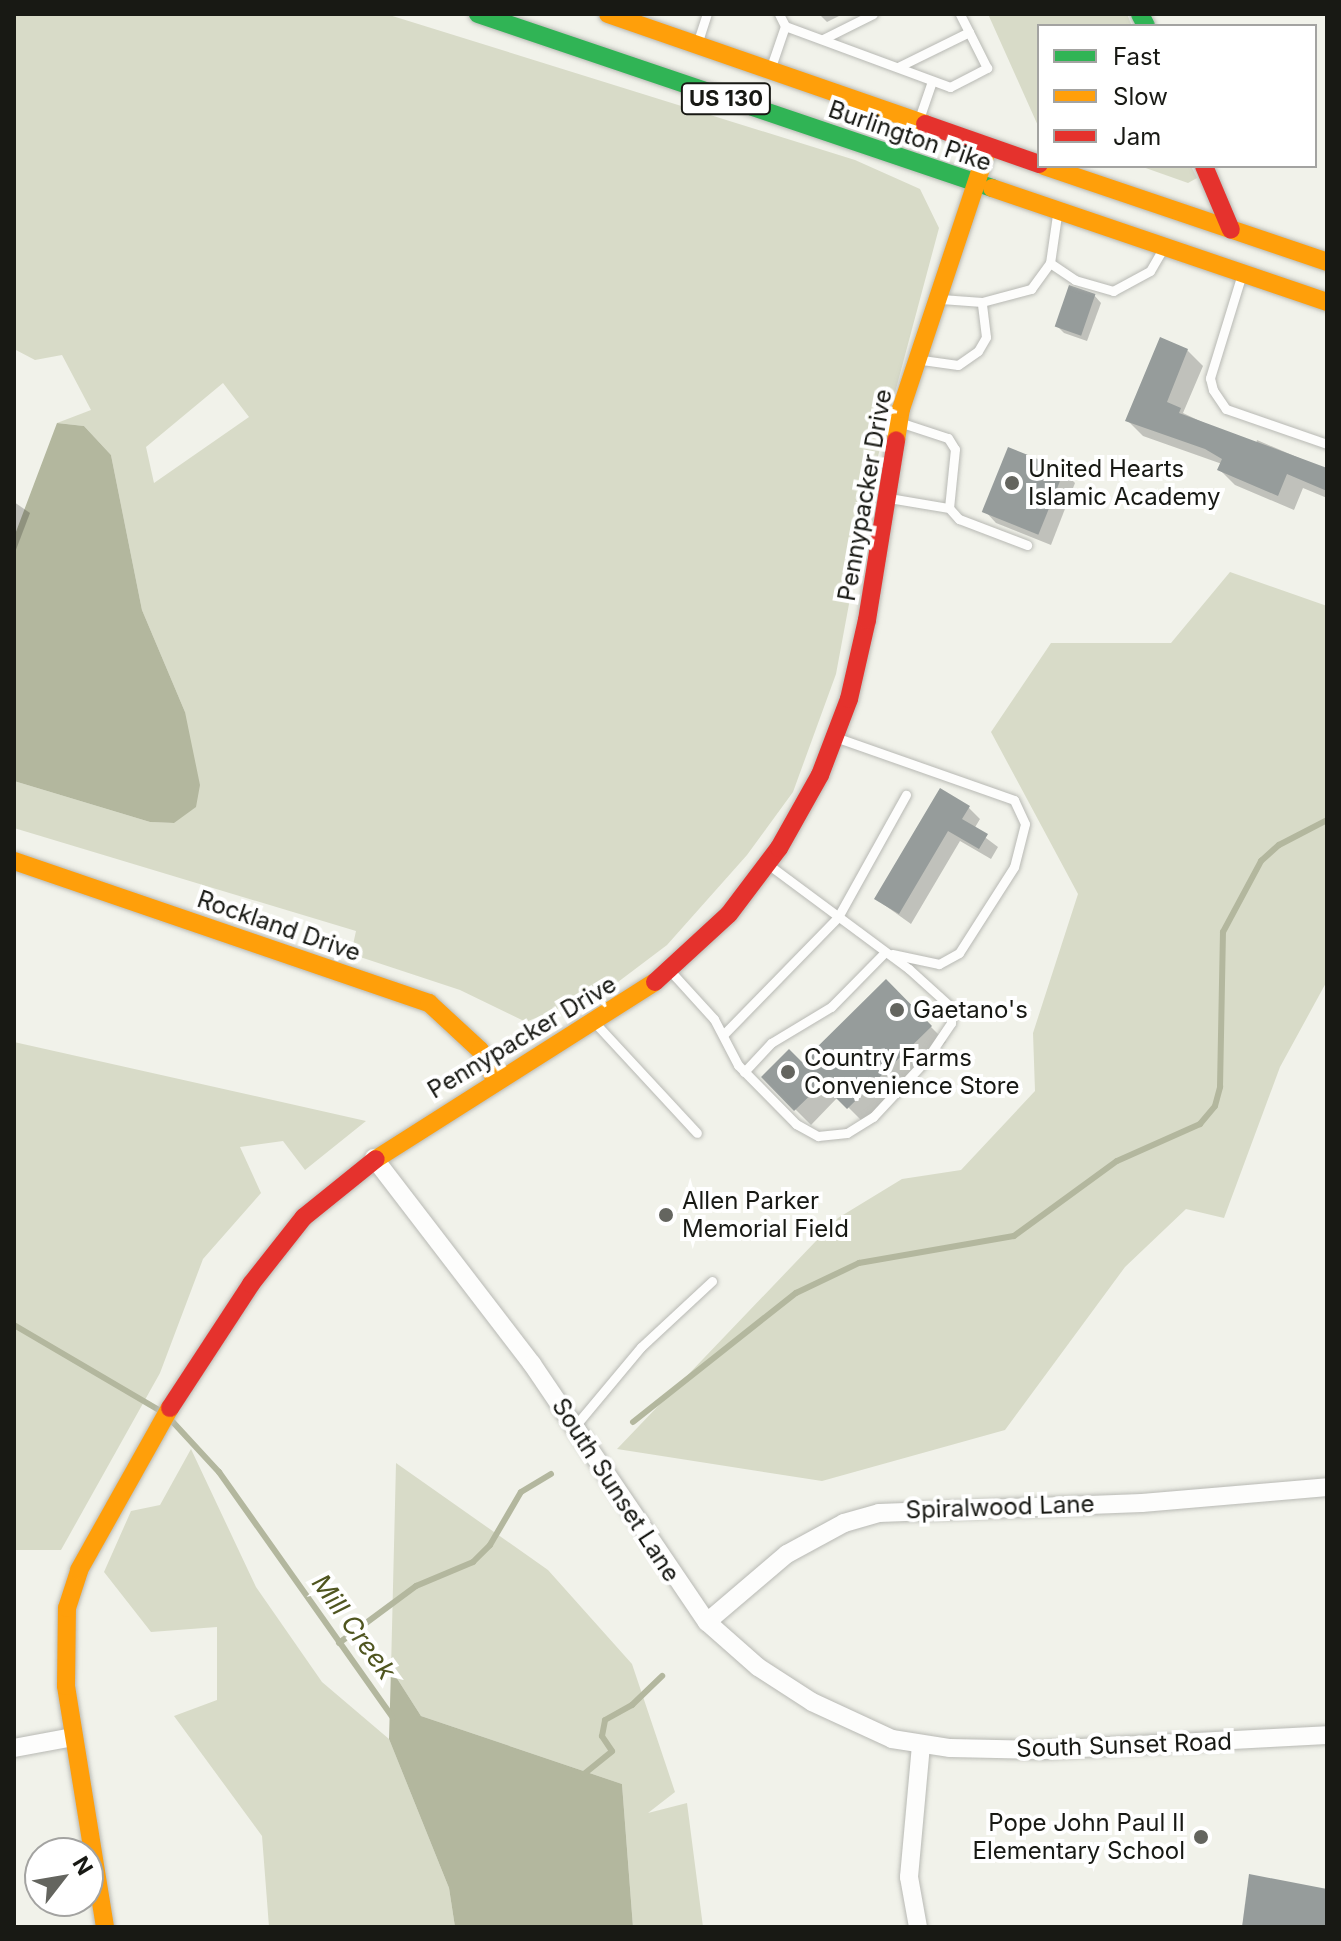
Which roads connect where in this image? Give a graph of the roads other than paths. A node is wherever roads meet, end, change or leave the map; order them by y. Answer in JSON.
{"nodes":[{"id":1,"x":478,"y":14,"type":"edge"},
{"id":2,"x":608,"y":14,"type":"edge"},
{"id":3,"x":707,"y":14,"type":"edge"},
{"id":4,"x":779,"y":14,"type":"edge"},
{"id":5,"x":873,"y":14,"type":"edge"},
{"id":6,"x":960,"y":14,"type":"edge"},
{"id":7,"x":637,"y":20,"type":"edge"},
{"id":8,"x":785,"y":26,"type":"junction"},
{"id":9,"x":969,"y":32,"type":"junction"},
{"id":10,"x":823,"y":39,"type":"junction"},
{"id":11,"x":697,"y":44,"type":"junction"},
{"id":12,"x":898,"y":67,"type":"junction"},
{"id":13,"x":771,"y":69,"type":"junction"},
{"id":14,"x":932,"y":81,"type":"junction"},
{"id":15,"x":918,"y":119,"type":"junction"},
{"id":16,"x":988,"y":147,"type":"junction"},
{"id":17,"x":1037,"y":163,"type":"edge"},
{"id":18,"x":1051,"y":168,"type":"edge"},
{"id":19,"x":1205,"y":168,"type":"edge"},
{"id":20,"x":975,"y":184,"type":"junction"},
{"id":21,"x":1057,"y":212,"type":"junction"},
{"id":22,"x":1231,"y":230,"type":"junction"},
{"id":23,"x":1164,"y":247,"type":"junction"},
{"id":24,"x":1327,"y":262,"type":"edge"},
{"id":25,"x":1050,"y":263,"type":"junction"},
{"id":26,"x":1242,"y":273,"type":"junction"},
{"id":27,"x":937,"y":298,"type":"junction"},
{"id":28,"x":982,"y":302,"type":"junction"},
{"id":29,"x":1327,"y":302,"type":"edge"},
{"id":30,"x":917,"y":359,"type":"junction"},
{"id":31,"x":899,"y":422,"type":"junction"},
{"id":32,"x":1327,"y":444,"type":"edge"},
{"id":33,"x":886,"y":497,"type":"junction"},
{"id":34,"x":949,"y":508,"type":"junction"},
{"id":35,"x":1027,"y":545,"type":"dead end"},
{"id":36,"x":835,"y":737,"type":"junction"},
{"id":37,"x":906,"y":795,"type":"dead end"},
{"id":38,"x":14,"y":861,"type":"edge"},
{"id":39,"x":768,"y":864,"type":"junction"},
{"id":40,"x":838,"y":917,"type":"junction"},
{"id":41,"x":885,"y":952,"type":"junction"},
{"id":42,"x":671,"y":971,"type":"junction"},
{"id":43,"x":595,"y":1022,"type":"junction"},
{"id":44,"x":723,"y":1035,"type":"junction"},
{"id":45,"x":744,"y":1072,"type":"junction"},
{"id":46,"x":496,"y":1081,"type":"junction"},
{"id":47,"x":697,"y":1133,"type":"dead end"},
{"id":48,"x":374,"y":1158,"type":"junction"},
{"id":49,"x":712,"y":1281,"type":"dead end"},
{"id":50,"x":575,"y":1426,"type":"junction"},
{"id":51,"x":1327,"y":1487,"type":"edge"},
{"id":52,"x":707,"y":1622,"type":"junction"},
{"id":53,"x":1327,"y":1735,"type":"edge"},
{"id":54,"x":73,"y":1737,"type":"junction"},
{"id":55,"x":921,"y":1745,"type":"junction"},
{"id":56,"x":14,"y":1748,"type":"edge"},
{"id":57,"x":105,"y":1927,"type":"edge"},
{"id":58,"x":918,"y":1927,"type":"edge"}],
"edges":[{"from":1,"to":20,"type":"main road","name":"Burlington Pike","number":"US 130"},
{"from":2,"to":7,"type":"main road","name":"Burlington Pike","number":"US 130"},
{"from":3,"to":11,"type":"lane"},
{"from":4,"to":8,"type":"lane"},
{"from":5,"to":10,"type":"lane"},
{"from":6,"to":9,"type":"lane"},
{"from":7,"to":11,"type":"main road","name":"Burlington Pike","number":"US 130"},
{"from":8,"to":10,"type":"lane"},
{"from":8,"to":13,"type":"lane"},
{"from":9,"to":12,"type":"lane"},
{"from":9,"to":14,"type":"lane"},
{"from":10,"to":12,"type":"lane"},
{"from":11,"to":13,"type":"main road","name":"Burlington Pike","number":"US 130"},
{"from":12,"to":14,"type":"lane"},
{"from":13,"to":15,"type":"main road","name":"Burlington Pike","number":"US 130"},
{"from":14,"to":15,"type":"lane"},
{"from":15,"to":16,"type":"main road","name":"Burlington Pike","number":"US 130"},
{"from":16,"to":17,"type":"main road","name":"Burlington Pike","number":"US 130"},
{"from":16,"to":20,"type":"main road","name":"Pennypacker Drive"},
{"from":18,"to":22,"type":"main road","name":"Burlington Pike","number":"US 130"},
{"from":19,"to":22,"type":"main road"},
{"from":20,"to":21,"type":"main road","name":"Burlington Pike","number":"US 130"},
{"from":20,"to":27,"type":"main road","name":"Pennypacker Drive"},
{"from":21,"to":23,"type":"main road","name":"Burlington Pike","number":"US 130"},
{"from":21,"to":25,"type":"lane"},
{"from":22,"to":24,"type":"main road","name":"Burlington Pike","number":"US 130"},
{"from":23,"to":25,"type":"lane"},
{"from":23,"to":26,"type":"main road","name":"Burlington Pike","number":"US 130"},
{"from":25,"to":28,"type":"lane"},
{"from":26,"to":29,"type":"main road","name":"Burlington Pike","number":"US 130"},
{"from":26,"to":32,"type":"lane"},
{"from":27,"to":28,"type":"lane"},
{"from":27,"to":30,"type":"main road","name":"Pennypacker Drive"},
{"from":28,"to":30,"type":"lane"},
{"from":30,"to":31,"type":"main road","name":"Pennypacker Drive"},
{"from":31,"to":33,"type":"main road","name":"Pennypacker Drive"},
{"from":31,"to":34,"type":"lane"},
{"from":33,"to":34,"type":"lane"},
{"from":33,"to":36,"type":"main road","name":"Pennypacker Drive"},
{"from":34,"to":35,"type":"lane"},
{"from":36,"to":39,"type":"main road","name":"Pennypacker Drive"},
{"from":36,"to":41,"type":"lane"},
{"from":37,"to":40,"type":"lane"},
{"from":38,"to":46,"type":"main road","name":"Rockland Drive"},
{"from":39,"to":40,"type":"lane"},
{"from":39,"to":42,"type":"main road","name":"Pennypacker Drive"},
{"from":40,"to":41,"type":"lane"},
{"from":40,"to":44,"type":"lane"},
{"from":41,"to":45,"type":"lane"},
{"from":41,"to":45,"type":"lane"},
{"from":42,"to":43,"type":"main road","name":"Pennypacker Drive"},
{"from":42,"to":44,"type":"lane"},
{"from":43,"to":46,"type":"main road","name":"Pennypacker Drive"},
{"from":43,"to":47,"type":"lane"},
{"from":44,"to":45,"type":"lane"},
{"from":46,"to":48,"type":"main road","name":"Pennypacker Drive"},
{"from":48,"to":50,"type":"street","name":"South Sunset Lane"},
{"from":48,"to":54,"type":"main road","name":"Pennypacker Drive"},
{"from":49,"to":50,"type":"lane"},
{"from":50,"to":52,"type":"street","name":"South Sunset Lane"},
{"from":51,"to":52,"type":"street","name":"Spiralwood Lane"},
{"from":52,"to":55,"type":"street","name":"South Sunset Lane"},
{"from":53,"to":55,"type":"street","name":"South Sunset Road"},
{"from":54,"to":56,"type":"street"},
{"from":54,"to":57,"type":"main road","name":"Pennypacker Drive"},
{"from":55,"to":58,"type":"street"}]}
